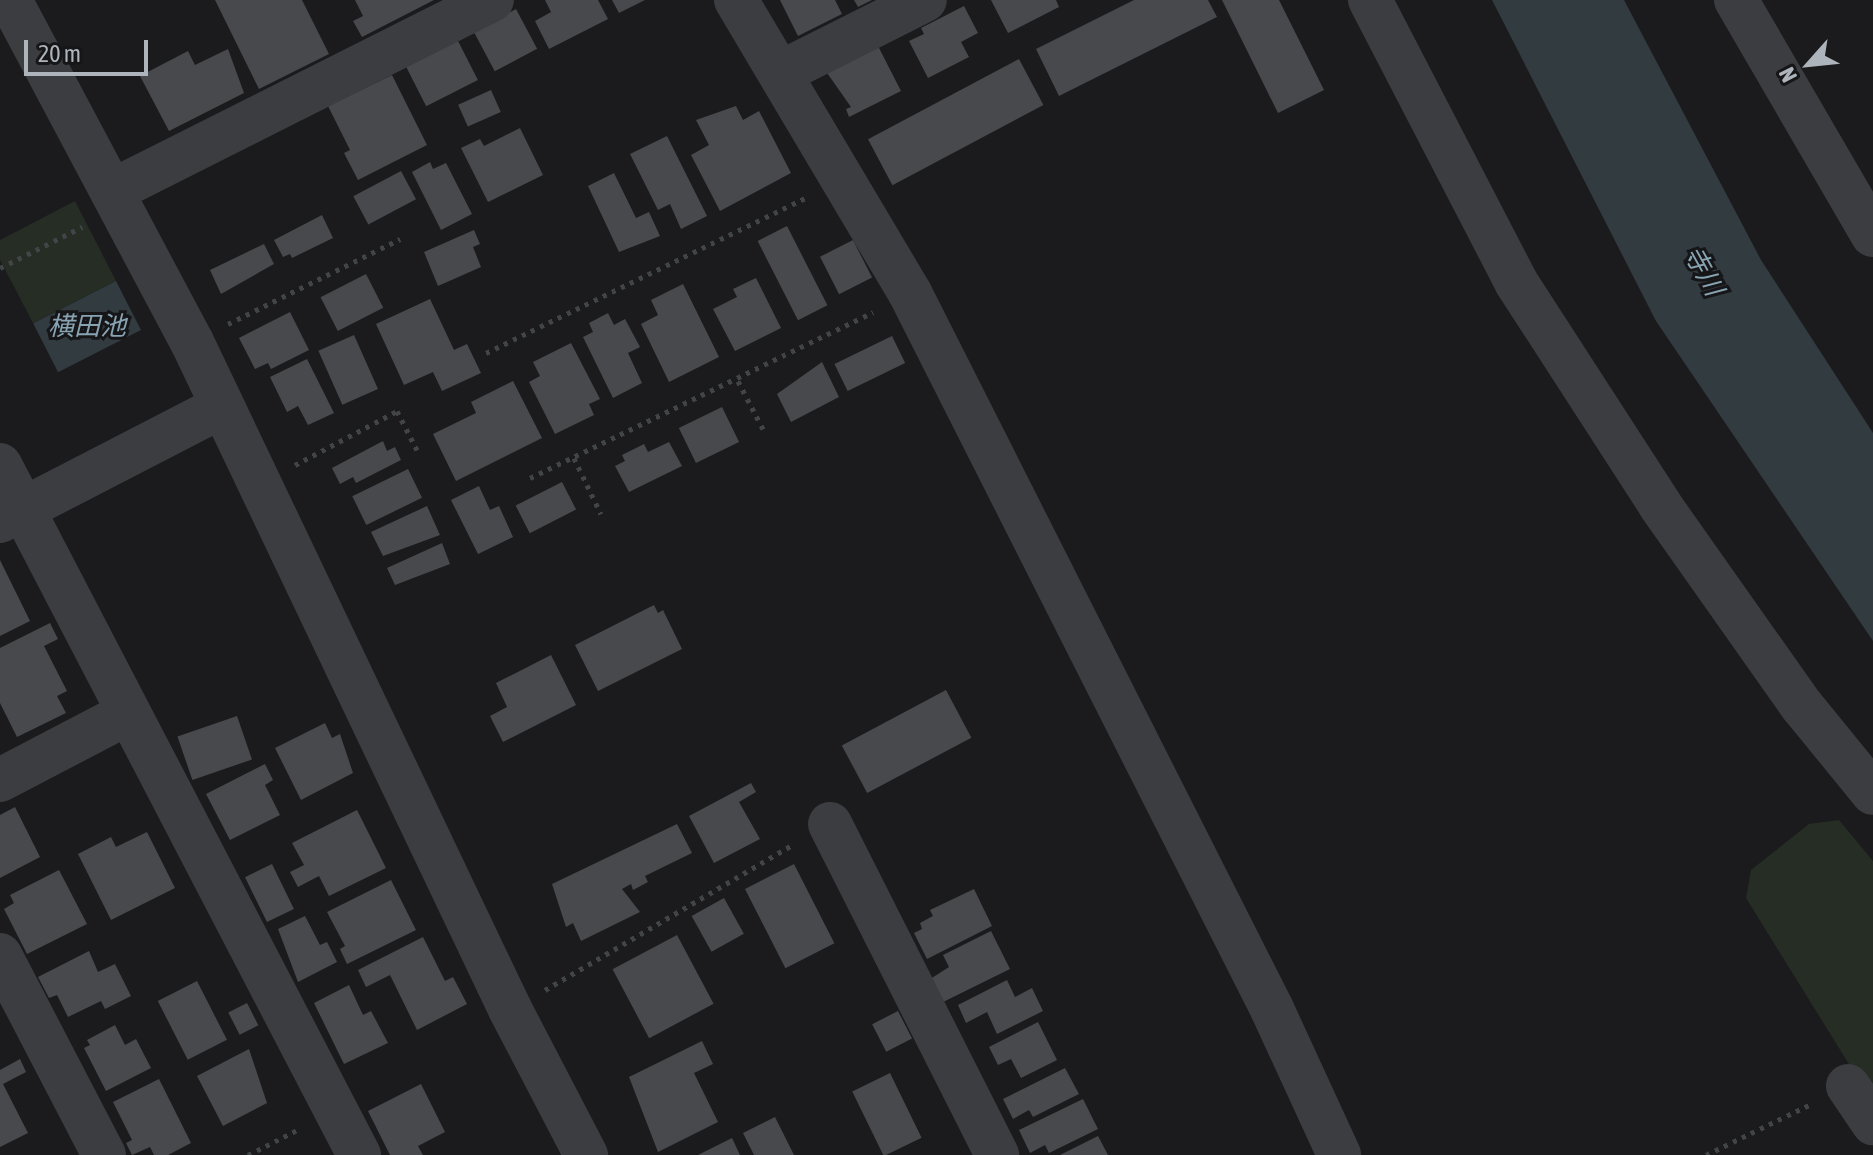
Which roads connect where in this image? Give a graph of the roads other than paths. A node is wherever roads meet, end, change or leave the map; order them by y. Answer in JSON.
{"nodes":[{"id":1,"x":10,"y":0,"type":"edge"},
{"id":2,"x":492,"y":0,"type":"edge"},
{"id":3,"x":736,"y":0,"type":"edge"},
{"id":4,"x":925,"y":0,"type":"edge"},
{"id":5,"x":1370,"y":0,"type":"edge"},
{"id":6,"x":1736,"y":0,"type":"edge"},
{"id":7,"x":780,"y":73,"type":"junction"},
{"id":8,"x":118,"y":198,"type":"junction"},
{"id":9,"x":1873,"y":235,"type":"edge"},
{"id":10,"x":221,"y":407,"type":"junction"},
{"id":11,"x":0,"y":465,"type":"edge"},
{"id":12,"x":11,"y":515,"type":"edge"},
{"id":13,"x":126,"y":714,"type":"junction"},
{"id":14,"x":0,"y":780,"type":"edge"},
{"id":15,"x":1873,"y":793,"type":"edge"},
{"id":16,"x":830,"y":824,"type":"road end"},
{"id":17,"x":0,"y":955,"type":"edge"},
{"id":18,"x":1848,"y":1086,"type":"road end"},
{"id":19,"x":1873,"y":1123,"type":"edge"},
{"id":20,"x":104,"y":1155,"type":"edge"},
{"id":21,"x":359,"y":1155,"type":"edge"},
{"id":22,"x":586,"y":1155,"type":"edge"},
{"id":23,"x":997,"y":1155,"type":"edge"},
{"id":24,"x":1339,"y":1155,"type":"edge"}],
"edges":[{"from":1,"to":8,"type":"street"},
{"from":2,"to":8,"type":"street"},
{"from":3,"to":7,"type":"street"},
{"from":4,"to":7,"type":"street"},
{"from":5,"to":15,"type":"street"},
{"from":6,"to":9,"type":"street"},
{"from":7,"to":24,"type":"street"},
{"from":8,"to":10,"type":"street"},
{"from":10,"to":12,"type":"street"},
{"from":10,"to":22,"type":"street"},
{"from":11,"to":12,"type":"street"},
{"from":12,"to":13,"type":"street"},
{"from":13,"to":14,"type":"street"},
{"from":13,"to":21,"type":"street"},
{"from":16,"to":23,"type":"street"},
{"from":17,"to":20,"type":"street"},
{"from":18,"to":19,"type":"street"}]}
